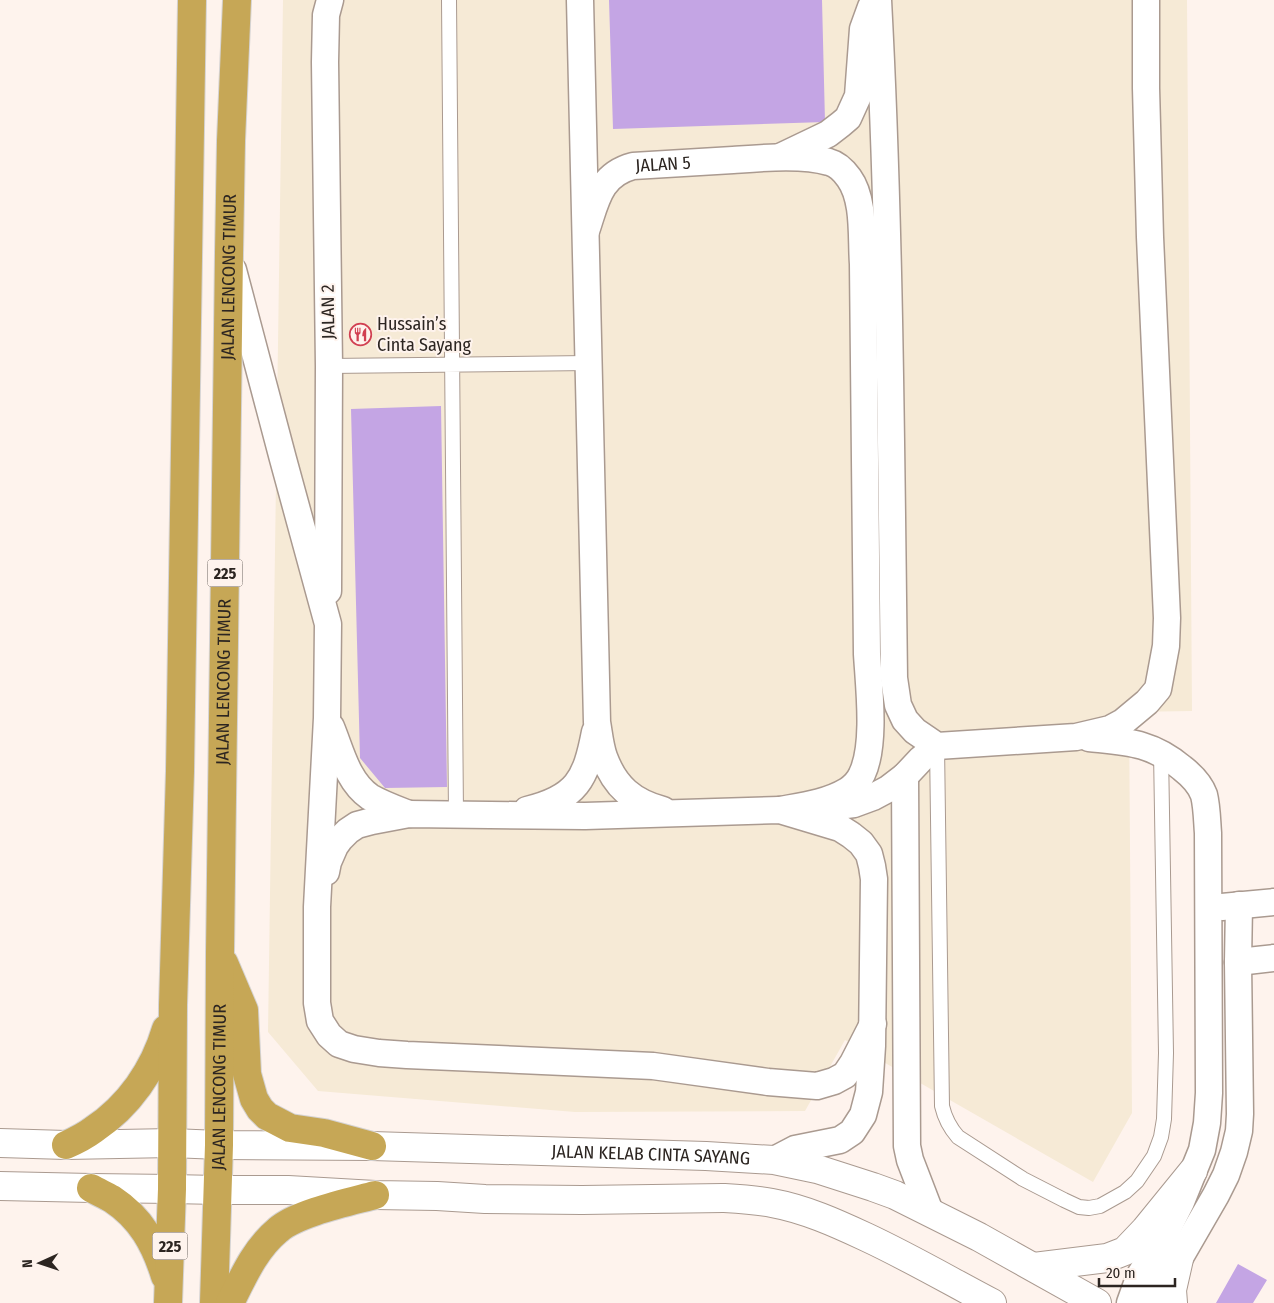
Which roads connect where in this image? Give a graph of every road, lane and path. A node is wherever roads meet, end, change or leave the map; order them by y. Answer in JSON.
{"nodes":[{"id":1,"x":192,"y":0,"type":"edge"},
{"id":2,"x":237,"y":0,"type":"edge"},
{"id":3,"x":330,"y":0,"type":"edge"},
{"id":4,"x":448,"y":0,"type":"edge"},
{"id":5,"x":580,"y":0,"type":"edge"},
{"id":6,"x":874,"y":0,"type":"edge"},
{"id":7,"x":878,"y":0,"type":"edge"},
{"id":8,"x":1146,"y":0,"type":"edge"},
{"id":9,"x":779,"y":158,"type":"junction"},
{"id":10,"x":586,"y":231,"type":"junction"},
{"id":11,"x":229,"y":253,"type":"junction"},
{"id":12,"x":588,"y":363,"type":"junction"},
{"id":13,"x":452,"y":364,"type":"junction"},
{"id":14,"x":329,"y":366,"type":"junction"},
{"id":15,"x":328,"y":624,"type":"junction"},
{"id":16,"x":328,"y":718,"type":"junction"},
{"id":17,"x":597,"y":722,"type":"junction"},
{"id":18,"x":1076,"y":736,"type":"junction"},
{"id":19,"x":937,"y":746,"type":"junction"},
{"id":20,"x":1161,"y":752,"type":"junction"},
{"id":21,"x":906,"y":776,"type":"junction"},
{"id":22,"x":780,"y":810,"type":"junction"},
{"id":23,"x":673,"y":813,"type":"junction"},
{"id":24,"x":409,"y":814,"type":"junction"},
{"id":25,"x":456,"y":815,"type":"junction"},
{"id":26,"x":507,"y":815,"type":"junction"},
{"id":27,"x":1274,"y":902,"type":"edge"},
{"id":28,"x":1239,"y":905,"type":"junction"},
{"id":29,"x":317,"y":907,"type":"junction"},
{"id":30,"x":1208,"y":908,"type":"junction"},
{"id":31,"x":220,"y":953,"type":"junction"},
{"id":32,"x":1274,"y":958,"type":"edge"},
{"id":33,"x":1238,"y":962,"type":"junction"},
{"id":34,"x":173,"y":1005,"type":"junction"},
{"id":35,"x":873,"y":1024,"type":"junction"},
{"id":36,"x":0,"y":1143,"type":"edge"},
{"id":37,"x":172,"y":1143,"type":"junction"},
{"id":38,"x":219,"y":1145,"type":"junction"},
{"id":39,"x":66,"y":1146,"type":"junction"},
{"id":40,"x":372,"y":1146,"type":"junction"},
{"id":41,"x":774,"y":1160,"type":"junction"},
{"id":42,"x":1193,"y":1171,"type":"junction"},
{"id":43,"x":0,"y":1186,"type":"edge"},
{"id":44,"x":91,"y":1188,"type":"junction"},
{"id":45,"x":172,"y":1189,"type":"junction"},
{"id":46,"x":217,"y":1190,"type":"junction"},
{"id":47,"x":375,"y":1195,"type":"junction"},
{"id":48,"x":930,"y":1212,"type":"junction"},
{"id":49,"x":1179,"y":1259,"type":"junction"},
{"id":50,"x":1034,"y":1268,"type":"junction"},
{"id":51,"x":168,"y":1302,"type":"edge"},
{"id":52,"x":214,"y":1303,"type":"edge"},
{"id":53,"x":230,"y":1303,"type":"edge"},
{"id":54,"x":992,"y":1303,"type":"edge"},
{"id":55,"x":1097,"y":1303,"type":"edge"},
{"id":56,"x":1130,"y":1303,"type":"edge"},
{"id":57,"x":1142,"y":1303,"type":"edge"},
{"id":58,"x":1173,"y":1303,"type":"edge"}],
"edges":[{"from":1,"to":34,"type":"highway","number":"225"},
{"from":2,"to":11,"type":"highway","name":"JALAN LENCONG TIMUR","number":"225"},
{"from":3,"to":14,"type":"street","name":"JALAN 2"},
{"from":4,"to":13,"type":"lane"},
{"from":5,"to":10,"type":"street"},
{"from":6,"to":9,"type":"street"},
{"from":7,"to":19,"type":"street"},
{"from":8,"to":18,"type":"street"},
{"from":9,"to":10,"type":"street","name":"JALAN 5"},
{"from":9,"to":22,"type":"street","name":"JALAN 5"},
{"from":10,"to":12,"type":"street"},
{"from":11,"to":15,"type":"street"},
{"from":11,"to":31,"type":"highway","name":"JALAN LENCONG TIMUR","number":"225"},
{"from":12,"to":13,"type":"lane"},
{"from":12,"to":17,"type":"street"},
{"from":13,"to":14,"type":"lane"},
{"from":13,"to":25,"type":"lane"},
{"from":14,"to":15,"type":"street","name":"JALAN 2"},
{"from":15,"to":16,"type":"street","name":"JALAN 2"},
{"from":16,"to":24,"type":"street"},
{"from":16,"to":29,"type":"street","name":"JALAN 2"},
{"from":17,"to":23,"type":"street"},
{"from":17,"to":26,"type":"street"},
{"from":18,"to":19,"type":"street"},
{"from":18,"to":20,"type":"street"},
{"from":19,"to":20,"type":"lane"},
{"from":19,"to":21,"type":"street"},
{"from":20,"to":30,"type":"street"},
{"from":21,"to":22,"type":"street"},
{"from":21,"to":48,"type":"street"},
{"from":22,"to":23,"type":"street"},
{"from":22,"to":35,"type":"street"},
{"from":23,"to":26,"type":"street"},
{"from":24,"to":25,"type":"street"},
{"from":24,"to":29,"type":"street"},
{"from":25,"to":26,"type":"street"},
{"from":27,"to":28,"type":"street"},
{"from":28,"to":30,"type":"street"},
{"from":28,"to":33,"type":"street"},
{"from":29,"to":35,"type":"street"},
{"from":30,"to":42,"type":"street"},
{"from":31,"to":38,"type":"highway","name":"JALAN LENCONG TIMUR","number":"225"},
{"from":31,"to":40,"type":"highway"},
{"from":32,"to":33,"type":"street"},
{"from":33,"to":49,"type":"street"},
{"from":34,"to":37,"type":"highway","number":"225"},
{"from":34,"to":39,"type":"highway"},
{"from":35,"to":41,"type":"street"},
{"from":36,"to":39,"type":"main road","name":"JALAN KELAB CINTA SAYANG"},
{"from":37,"to":38,"type":"main road","name":"JALAN KELAB CINTA SAYANG"},
{"from":37,"to":39,"type":"main road","name":"JALAN KELAB CINTA SAYANG"},
{"from":37,"to":45,"type":"highway","number":"225"},
{"from":38,"to":40,"type":"main road","name":"JALAN KELAB CINTA SAYANG"},
{"from":38,"to":46,"type":"highway","name":"JALAN LENCONG TIMUR","number":"225"},
{"from":40,"to":41,"type":"main road","name":"JALAN KELAB CINTA SAYANG"},
{"from":41,"to":48,"type":"main road","name":"JALAN KELAB CINTA SAYANG"},
{"from":42,"to":50,"type":"main road"},
{"from":42,"to":56,"type":"street"},
{"from":43,"to":44,"type":"main road"},
{"from":44,"to":45,"type":"main road"},
{"from":44,"to":51,"type":"highway"},
{"from":45,"to":46,"type":"main road"},
{"from":45,"to":51,"type":"highway","number":"225"},
{"from":46,"to":47,"type":"main road"},
{"from":46,"to":52,"type":"highway","name":"JALAN LENCONG TIMUR","number":"225"},
{"from":47,"to":53,"type":"highway"},
{"from":47,"to":54,"type":"main road"},
{"from":48,"to":50,"type":"main road","name":"JALAN KELAB CINTA SAYANG"},
{"from":49,"to":57,"type":"street"},
{"from":49,"to":58,"type":"main road"},
{"from":50,"to":55,"type":"main road","name":"JALAN KELAB CINTA SAYANG"}]}
